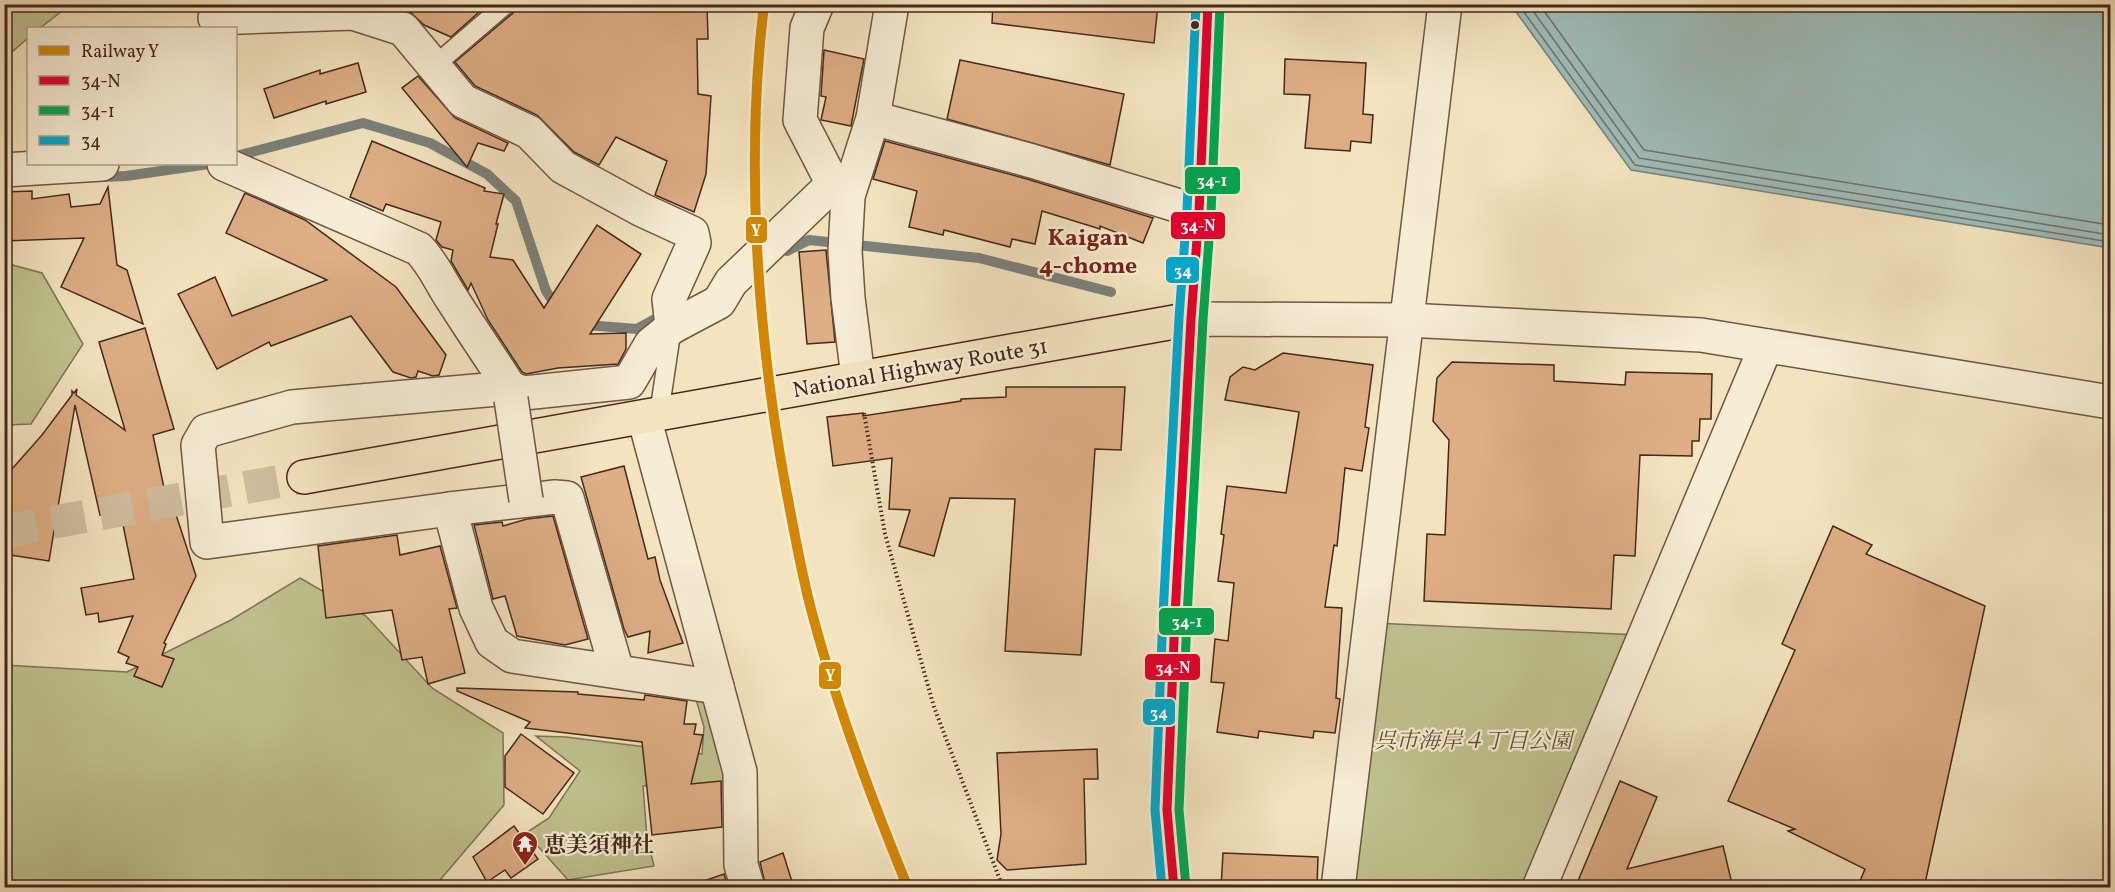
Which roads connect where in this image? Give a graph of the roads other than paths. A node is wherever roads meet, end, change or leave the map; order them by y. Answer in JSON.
{"nodes":[{"id":1,"x":506,"y":4,"type":"edge"},
{"id":2,"x":817,"y":4,"type":"edge"},
{"id":3,"x":892,"y":4,"type":"edge"},
{"id":4,"x":1208,"y":4,"type":"edge"},
{"id":5,"x":1445,"y":4,"type":"edge"},
{"id":6,"x":295,"y":9,"type":"edge"},
{"id":7,"x":215,"y":18,"type":"dead end"},
{"id":8,"x":434,"y":66,"type":"junction"},
{"id":9,"x":873,"y":118,"type":"junction"},
{"id":10,"x":86,"y":165,"type":"edge"},
{"id":11,"x":229,"y":166,"type":"edge"},
{"id":12,"x":4,"y":170,"type":"edge"},
{"id":13,"x":841,"y":190,"type":"junction"},
{"id":14,"x":1199,"y":212,"type":"junction"},
{"id":15,"x":671,"y":316,"type":"junction"},
{"id":16,"x":1191,"y":319,"type":"junction"},
{"id":17,"x":1406,"y":320,"type":"junction"},
{"id":18,"x":1766,"y":346,"type":"junction"},
{"id":19,"x":858,"y":377,"type":"junction"},
{"id":20,"x":511,"y":393,"type":"junction"},
{"id":21,"x":2110,"y":402,"type":"edge"},
{"id":22,"x":652,"y":416,"type":"junction"},
{"id":23,"x":304,"y":477,"type":"tunnel mouth"},
{"id":24,"x":526,"y":501,"type":"junction"},
{"id":25,"x":450,"y":509,"type":"junction"},
{"id":26,"x":617,"y":671,"type":"junction"},
{"id":27,"x":717,"y":687,"type":"junction"},
{"id":28,"x":748,"y":888,"type":"edge"},
{"id":29,"x":1174,"y":888,"type":"edge"},
{"id":30,"x":1338,"y":888,"type":"edge"},
{"id":31,"x":1539,"y":888,"type":"edge"}],
"edges":[{"from":1,"to":8,"type":"lane"},
{"from":2,"to":13,"type":"street"},
{"from":3,"to":9,"type":"street"},
{"from":4,"to":14,"type":"highway"},
{"from":5,"to":17,"type":"street"},
{"from":6,"to":7,"type":"street"},
{"from":6,"to":8,"type":"street"},
{"from":8,"to":15,"type":"street"},
{"from":9,"to":13,"type":"street"},
{"from":9,"to":14,"type":"street"},
{"from":10,"to":12,"type":"street"},
{"from":11,"to":20,"type":"street"},
{"from":13,"to":15,"type":"street"},
{"from":13,"to":19,"type":"street"},
{"from":14,"to":16,"type":"highway"},
{"from":15,"to":20,"type":"street"},
{"from":15,"to":22,"type":"lane"},
{"from":16,"to":17,"type":"street"},
{"from":16,"to":19,"type":"highway","name":"National Highway Route 31"},
{"from":16,"to":29,"type":"street"},
{"from":17,"to":18,"type":"street"},
{"from":17,"to":30,"type":"street"},
{"from":18,"to":21,"type":"street"},
{"from":18,"to":31,"type":"street"},
{"from":19,"to":22,"type":"highway","name":"National Highway Route 31"},
{"from":20,"to":24,"type":"street","bridge":true},
{"from":20,"to":25,"type":"street"},
{"from":22,"to":23,"type":"highway","name":"National Highway Route 31"},
{"from":22,"to":27,"type":"street"},
{"from":24,"to":25,"type":"street"},
{"from":24,"to":26,"type":"street"},
{"from":25,"to":26,"type":"street"},
{"from":26,"to":27,"type":"street"},
{"from":27,"to":28,"type":"street"}]}
